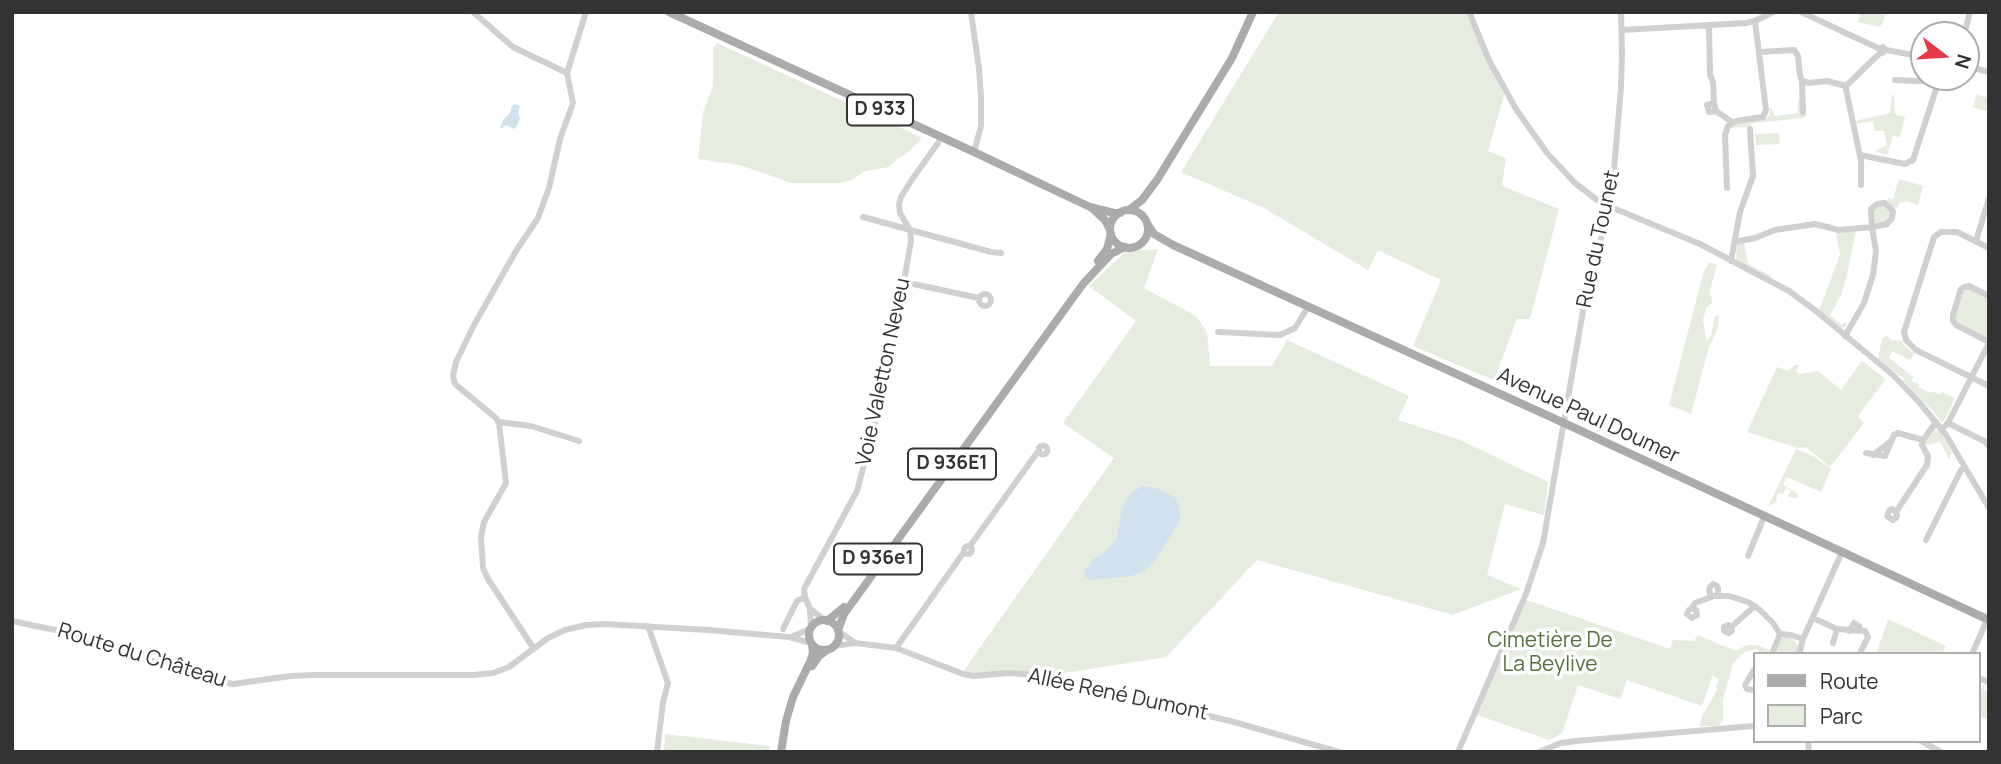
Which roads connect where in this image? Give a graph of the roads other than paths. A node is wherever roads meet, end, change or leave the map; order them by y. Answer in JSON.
{"nodes":[{"id":1,"x":473,"y":12,"type":"edge"},
{"id":2,"x":586,"y":12,"type":"edge"},
{"id":3,"x":669,"y":12,"type":"edge"},
{"id":4,"x":971,"y":12,"type":"edge"},
{"id":5,"x":1253,"y":12,"type":"edge"},
{"id":6,"x":1469,"y":12,"type":"edge"},
{"id":7,"x":1621,"y":12,"type":"edge"},
{"id":8,"x":1773,"y":12,"type":"edge"},
{"id":9,"x":1804,"y":13,"type":"edge"},
{"id":10,"x":1755,"y":21,"type":"junction"},
{"id":11,"x":1709,"y":25,"type":"junction"},
{"id":12,"x":1622,"y":30,"type":"junction"},
{"id":13,"x":1882,"y":51,"type":"junction"},
{"id":14,"x":1760,"y":52,"type":"junction"},
{"id":15,"x":1910,"y":55,"type":"edge"},
{"id":16,"x":567,"y":73,"type":"junction"},
{"id":17,"x":1895,"y":80,"type":"dead end"},
{"id":18,"x":1910,"y":80,"type":"edge"},
{"id":19,"x":1802,"y":81,"type":"junction"},
{"id":20,"x":1846,"y":86,"type":"junction"},
{"id":21,"x":1935,"y":91,"type":"edge"},
{"id":22,"x":1803,"y":112,"type":"dead end"},
{"id":23,"x":1732,"y":122,"type":"junction"},
{"id":24,"x":1750,"y":129,"type":"dead end"},
{"id":25,"x":937,"y":145,"type":"dead end"},
{"id":26,"x":974,"y":152,"type":"junction"},
{"id":27,"x":1860,"y":155,"type":"junction"},
{"id":28,"x":1157,"y":180,"type":"junction"},
{"id":29,"x":1861,"y":185,"type":"dead end"},
{"id":30,"x":1727,"y":188,"type":"dead end"},
{"id":31,"x":1989,"y":198,"type":"edge"},
{"id":32,"x":1609,"y":207,"type":"junction"},
{"id":33,"x":1090,"y":208,"type":"junction"},
{"id":34,"x":1124,"y":211,"type":"junction"},
{"id":35,"x":863,"y":217,"type":"dead end"},
{"id":36,"x":1146,"y":222,"type":"junction"},
{"id":37,"x":910,"y":230,"type":"junction"},
{"id":38,"x":1111,"y":232,"type":"junction"},
{"id":39,"x":1976,"y":241,"type":"junction"},
{"id":40,"x":1735,"y":242,"type":"junction"},
{"id":41,"x":1142,"y":243,"type":"junction"},
{"id":42,"x":1173,"y":245,"type":"junction"},
{"id":43,"x":1125,"y":247,"type":"junction"},
{"id":44,"x":1989,"y":248,"type":"edge"},
{"id":45,"x":1001,"y":253,"type":"dead end"},
{"id":46,"x":1731,"y":261,"type":"junction"},
{"id":47,"x":904,"y":282,"type":"junction"},
{"id":48,"x":1989,"y":296,"type":"edge"},
{"id":49,"x":979,"y":298,"type":"dead end"},
{"id":50,"x":1308,"y":307,"type":"junction"},
{"id":51,"x":1219,"y":332,"type":"dead end"},
{"id":52,"x":1845,"y":335,"type":"junction"},
{"id":53,"x":1989,"y":342,"type":"edge"},
{"id":54,"x":1971,"y":378,"type":"junction"},
{"id":55,"x":1989,"y":386,"type":"edge"},
{"id":56,"x":498,"y":422,"type":"junction"},
{"id":57,"x":1937,"y":422,"type":"junction"},
{"id":58,"x":1564,"y":423,"type":"junction"},
{"id":59,"x":1948,"y":423,"type":"junction"},
{"id":60,"x":1942,"y":429,"type":"junction"},
{"id":61,"x":1923,"y":440,"type":"junction"},
{"id":62,"x":579,"y":441,"type":"dead end"},
{"id":63,"x":1989,"y":446,"type":"edge"},
{"id":64,"x":1039,"y":450,"type":"dead end"},
{"id":65,"x":1870,"y":454,"type":"dead end"},
{"id":66,"x":1964,"y":468,"type":"junction"},
{"id":67,"x":926,"y":494,"type":"joint"},
{"id":68,"x":1989,"y":508,"type":"edge"},
{"id":69,"x":1896,"y":512,"type":"dead end"},
{"id":70,"x":1764,"y":517,"type":"junction"},
{"id":71,"x":1926,"y":540,"type":"dead end"},
{"id":72,"x":1842,"y":552,"type":"junction"},
{"id":73,"x":1748,"y":556,"type":"dead end"},
{"id":74,"x":805,"y":597,"type":"junction"},
{"id":75,"x":1755,"y":606,"type":"junction"},
{"id":76,"x":1692,"y":608,"type":"dead end"},
{"id":77,"x":810,"y":609,"type":"junction"},
{"id":78,"x":1813,"y":618,"type":"junction"},
{"id":79,"x":1988,"y":620,"type":"edge"},
{"id":80,"x":12,"y":621,"type":"edge"},
{"id":81,"x":826,"y":621,"type":"junction"},
{"id":82,"x":648,"y":626,"type":"junction"},
{"id":83,"x":1731,"y":627,"type":"dead end"},
{"id":84,"x":811,"y":628,"type":"junction"},
{"id":85,"x":783,"y":629,"type":"dead end"},
{"id":86,"x":1837,"y":629,"type":"junction"},
{"id":87,"x":838,"y":630,"type":"junction"},
{"id":88,"x":1780,"y":634,"type":"junction"},
{"id":89,"x":789,"y":637,"type":"junction"},
{"id":90,"x":1803,"y":639,"type":"junction"},
{"id":91,"x":855,"y":643,"type":"junction"},
{"id":92,"x":1833,"y":643,"type":"dead end"},
{"id":93,"x":812,"y":644,"type":"junction"},
{"id":94,"x":830,"y":648,"type":"junction"},
{"id":95,"x":897,"y":648,"type":"junction"},
{"id":96,"x":534,"y":649,"type":"junction"},
{"id":97,"x":1861,"y":651,"type":"dead end"},
{"id":98,"x":1773,"y":652,"type":"edge"},
{"id":99,"x":1800,"y":652,"type":"edge"},
{"id":100,"x":1973,"y":652,"type":"edge"},
{"id":101,"x":1752,"y":680,"type":"edge"},
{"id":102,"x":1752,"y":690,"type":"edge"},
{"id":103,"x":1752,"y":726,"type":"edge"},
{"id":104,"x":657,"y":752,"type":"edge"},
{"id":105,"x":783,"y":752,"type":"edge"},
{"id":106,"x":1339,"y":752,"type":"edge"},
{"id":107,"x":1458,"y":752,"type":"edge"},
{"id":108,"x":1539,"y":752,"type":"edge"}],
"edges":[{"from":1,"to":16,"type":"street"},
{"from":2,"to":16,"type":"street"},
{"from":3,"to":26,"type":"main road","number":"D 933"},
{"from":4,"to":26,"type":"street"},
{"from":5,"to":28,"type":"main road"},
{"from":6,"to":32,"type":"street"},
{"from":7,"to":12,"type":"street","name":"Rue du Tounet"},
{"from":8,"to":10,"type":"street"},
{"from":9,"to":13,"type":"street"},
{"from":10,"to":11,"type":"street"},
{"from":10,"to":14,"type":"street"},
{"from":11,"to":12,"type":"street"},
{"from":11,"to":23,"type":"street"},
{"from":12,"to":32,"type":"street","name":"Rue du Tounet"},
{"from":13,"to":15,"type":"street"},
{"from":13,"to":20,"type":"street"},
{"from":14,"to":19,"type":"street"},
{"from":14,"to":23,"type":"street"},
{"from":16,"to":56,"type":"street"},
{"from":17,"to":18,"type":"street"},
{"from":19,"to":20,"type":"street"},
{"from":19,"to":22,"type":"street"},
{"from":20,"to":27,"type":"street"},
{"from":21,"to":27,"type":"street"},
{"from":23,"to":30,"type":"street"},
{"from":24,"to":40,"type":"street"},
{"from":25,"to":37,"type":"street","name":"Voie Valetton Neveu"},
{"from":26,"to":33,"type":"main road","number":"D 933"},
{"from":27,"to":29,"type":"street"},
{"from":28,"to":34,"type":"main road"},
{"from":28,"to":36,"type":"main road"},
{"from":31,"to":39,"type":"street"},
{"from":32,"to":46,"type":"street"},
{"from":32,"to":58,"type":"street","name":"Rue du Tounet"},
{"from":33,"to":34,"type":"main road","number":"D 933"},
{"from":33,"to":38,"type":"main road","number":"D 933"},
{"from":34,"to":36,"type":"main road"},
{"from":34,"to":38,"type":"main road"},
{"from":35,"to":37,"type":"street"},
{"from":36,"to":41,"type":"main road"},
{"from":36,"to":42,"type":"main road"},
{"from":37,"to":45,"type":"street"},
{"from":37,"to":47,"type":"street","name":"Voie Valetton Neveu"},
{"from":38,"to":43,"type":"main road"},
{"from":38,"to":67,"type":"main road","number":"D 936E1"},
{"from":39,"to":44,"type":"street"},
{"from":39,"to":54,"type":"street"},
{"from":40,"to":46,"type":"street"},
{"from":40,"to":52,"type":"street"},
{"from":41,"to":42,"type":"main road"},
{"from":41,"to":43,"type":"main road"},
{"from":42,"to":50,"type":"main road","name":"Avenue Paul Doumer"},
{"from":43,"to":87,"type":"main road","number":"D 936E1"},
{"from":46,"to":52,"type":"street"},
{"from":47,"to":49,"type":"street"},
{"from":47,"to":74,"type":"street","name":"Voie Valetton Neveu"},
{"from":48,"to":53,"type":"street"},
{"from":50,"to":51,"type":"street"},
{"from":50,"to":58,"type":"main road","name":"Avenue Paul Doumer"},
{"from":52,"to":57,"type":"street"},
{"from":53,"to":54,"type":"street"},
{"from":54,"to":55,"type":"street"},
{"from":54,"to":59,"type":"street"},
{"from":56,"to":62,"type":"street"},
{"from":56,"to":96,"type":"street"},
{"from":57,"to":60,"type":"street"},
{"from":57,"to":61,"type":"street"},
{"from":58,"to":70,"type":"main road","name":"Avenue Paul Doumer"},
{"from":58,"to":107,"type":"street","name":"Rue du Tounet"},
{"from":59,"to":60,"type":"street"},
{"from":59,"to":63,"type":"street"},
{"from":60,"to":66,"type":"street"},
{"from":61,"to":65,"type":"street"},
{"from":61,"to":69,"type":"street"},
{"from":64,"to":95,"type":"street"},
{"from":66,"to":68,"type":"street"},
{"from":66,"to":71,"type":"street"},
{"from":67,"to":81,"type":"main road","number":"D 936e1"},
{"from":70,"to":72,"type":"main road","name":"Avenue Paul Doumer"},
{"from":70,"to":73,"type":"street"},
{"from":72,"to":78,"type":"street"},
{"from":72,"to":79,"type":"main road","name":"Avenue Paul Doumer"},
{"from":74,"to":77,"type":"street"},
{"from":74,"to":85,"type":"street","name":"Voie Valetton Neveu"},
{"from":75,"to":76,"type":"street"},
{"from":75,"to":83,"type":"street"},
{"from":75,"to":88,"type":"street"},
{"from":77,"to":81,"type":"street"},
{"from":77,"to":84,"type":"street"},
{"from":78,"to":86,"type":"street"},
{"from":78,"to":90,"type":"street"},
{"from":79,"to":100,"type":"street"},
{"from":80,"to":96,"type":"street","name":"Route du Château"},
{"from":81,"to":84,"type":"main road"},
{"from":81,"to":87,"type":"main road"},
{"from":82,"to":89,"type":"street","name":"Route du Château"},
{"from":82,"to":96,"type":"street","name":"Route du Château"},
{"from":82,"to":104,"type":"street"},
{"from":84,"to":89,"type":"street"},
{"from":84,"to":93,"type":"main road"},
{"from":86,"to":92,"type":"street"},
{"from":86,"to":97,"type":"street"},
{"from":87,"to":91,"type":"street","name":"Allée René Dumont"},
{"from":87,"to":94,"type":"main road"},
{"from":88,"to":90,"type":"street"},
{"from":88,"to":98,"type":"street"},
{"from":89,"to":93,"type":"street"},
{"from":90,"to":99,"type":"street"},
{"from":91,"to":94,"type":"street","name":"Allée René Dumont"},
{"from":91,"to":95,"type":"street","name":"Allée René Dumont"},
{"from":93,"to":94,"type":"main road"},
{"from":93,"to":105,"type":"main road"},
{"from":94,"to":105,"type":"main road"},
{"from":95,"to":106,"type":"street","name":"Allée René Dumont"},
{"from":101,"to":102,"type":"street"},
{"from":103,"to":108,"type":"street"}]}
